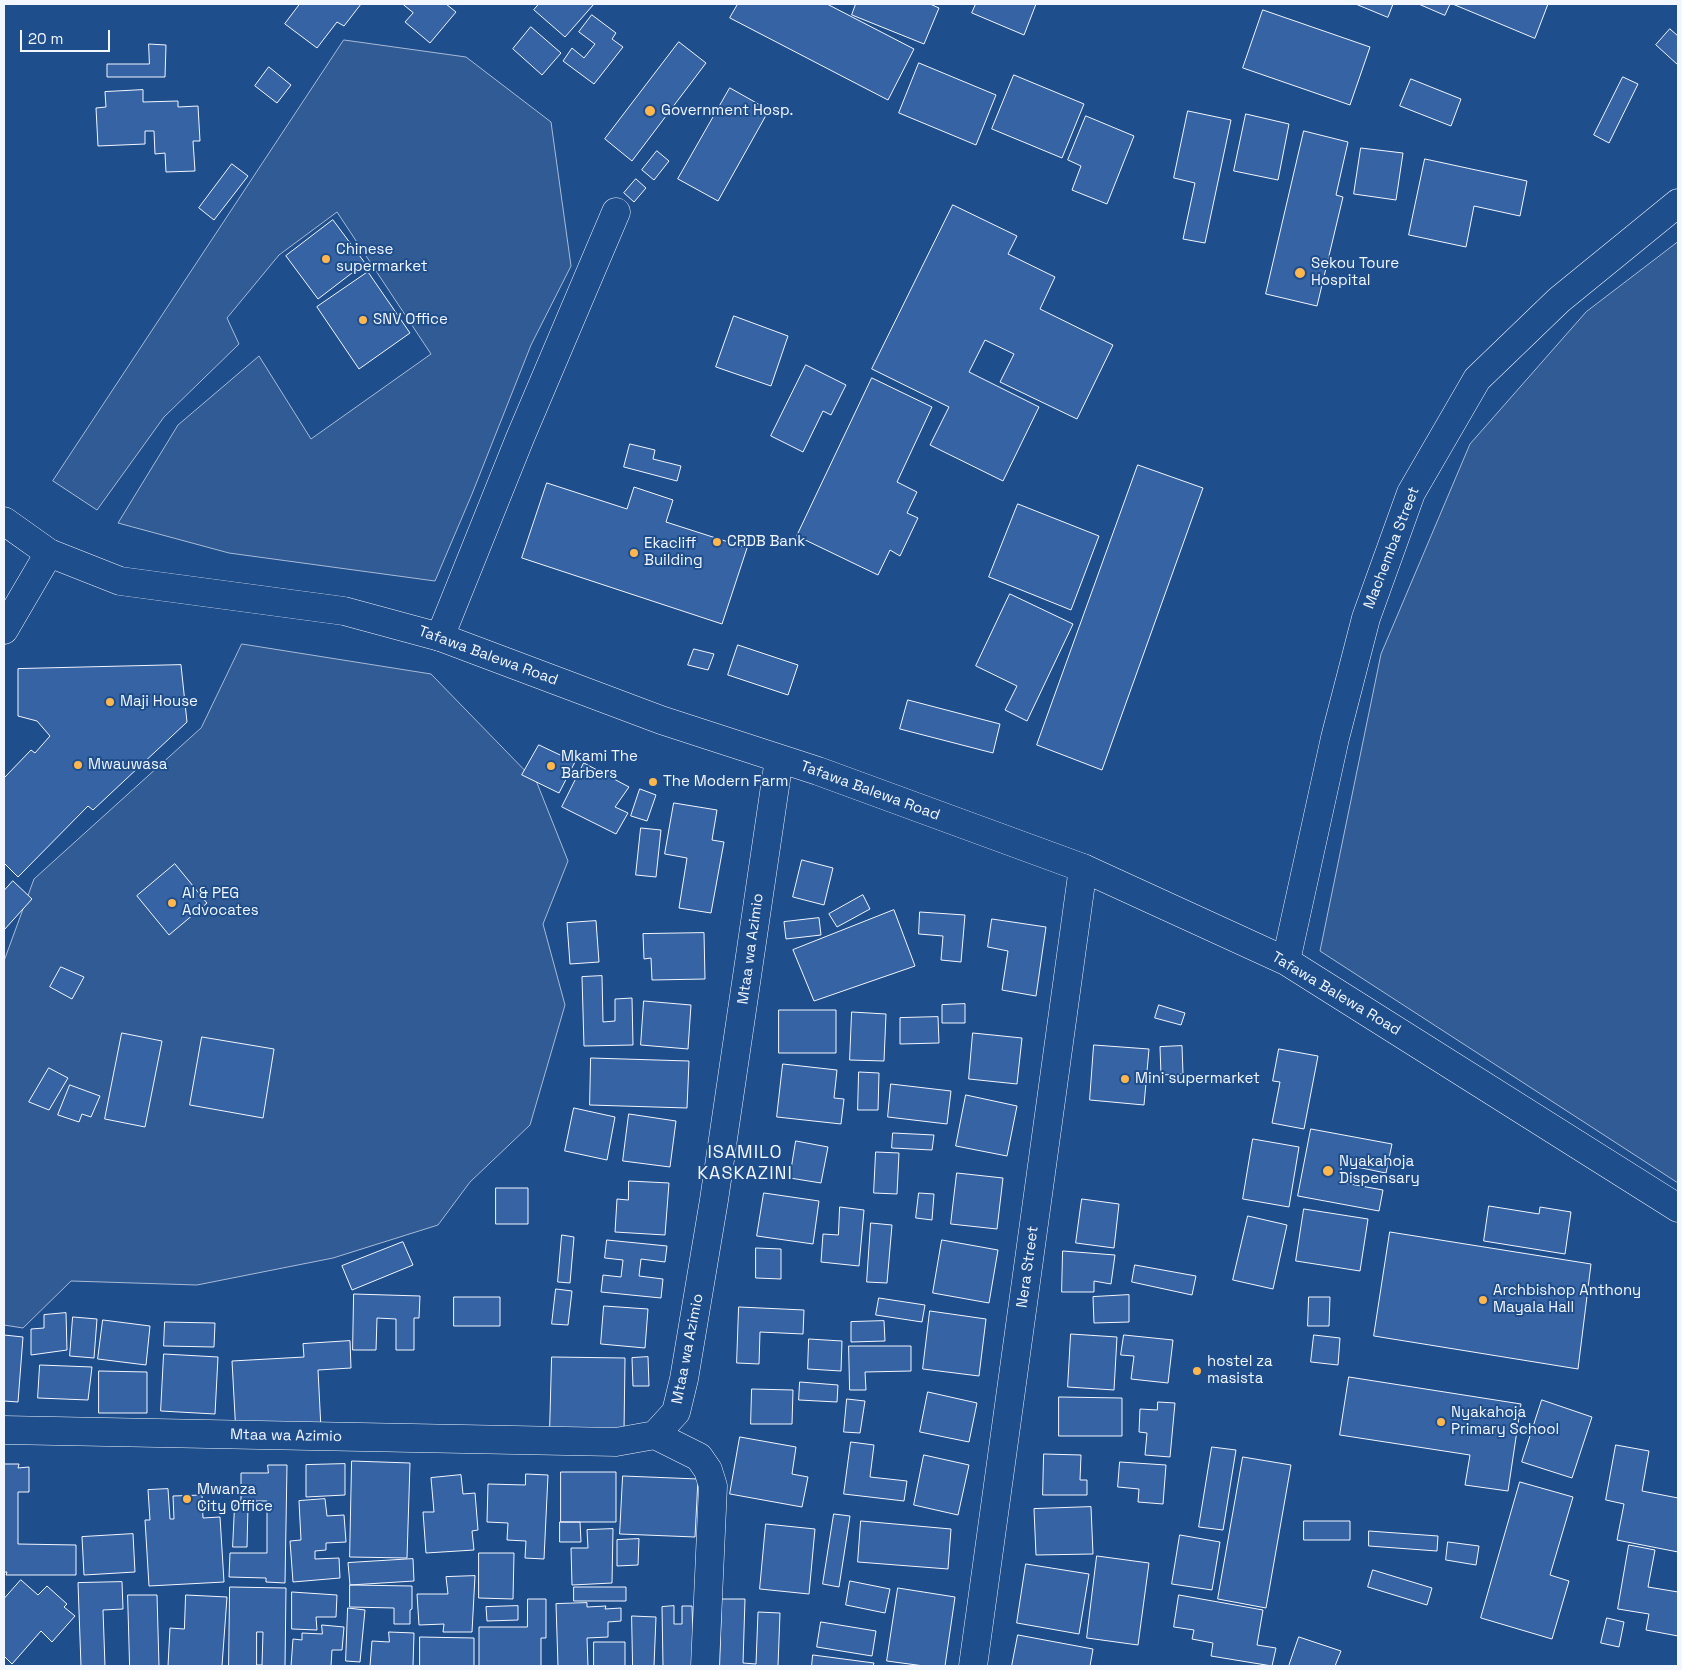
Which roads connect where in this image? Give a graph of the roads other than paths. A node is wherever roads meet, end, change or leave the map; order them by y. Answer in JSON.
{"nodes":[{"id":1,"x":1678,"y":203,"type":"edge"},
{"id":2,"x":616,"y":212,"type":"dead end"},
{"id":3,"x":4,"y":521,"type":"edge"},
{"id":4,"x":49,"y":553,"type":"junction"},
{"id":5,"x":4,"y":630,"type":"edge"},
{"id":6,"x":440,"y":637,"type":"junction"},
{"id":7,"x":779,"y":759,"type":"junction"},
{"id":8,"x":1083,"y":868,"type":"junction"},
{"id":9,"x":1286,"y":961,"type":"junction"},
{"id":10,"x":1678,"y":1208,"type":"edge"},
{"id":11,"x":4,"y":1430,"type":"edge"},
{"id":12,"x":656,"y":1435,"type":"junction"},
{"id":13,"x":705,"y":1666,"type":"edge"},
{"id":14,"x":973,"y":1666,"type":"edge"}],
"edges":[{"from":1,"to":9,"type":"street","name":"Machemba Street"},
{"from":2,"to":6,"type":"street"},
{"from":3,"to":4,"type":"street","name":"Tafawa Balewa Road"},
{"from":4,"to":5,"type":"street"},
{"from":4,"to":6,"type":"street","name":"Tafawa Balewa Road"},
{"from":6,"to":7,"type":"street","name":"Tafawa Balewa Road"},
{"from":7,"to":8,"type":"street","name":"Tafawa Balewa Road"},
{"from":7,"to":12,"type":"street","name":"Mtaa wa Azimio"},
{"from":8,"to":9,"type":"street","name":"Tafawa Balewa Road"},
{"from":8,"to":14,"type":"street","name":"Nera Street"},
{"from":9,"to":10,"type":"street","name":"Tafawa Balewa Road"},
{"from":11,"to":12,"type":"street","name":"Mtaa wa Azimio"},
{"from":12,"to":13,"type":"street"}]}
